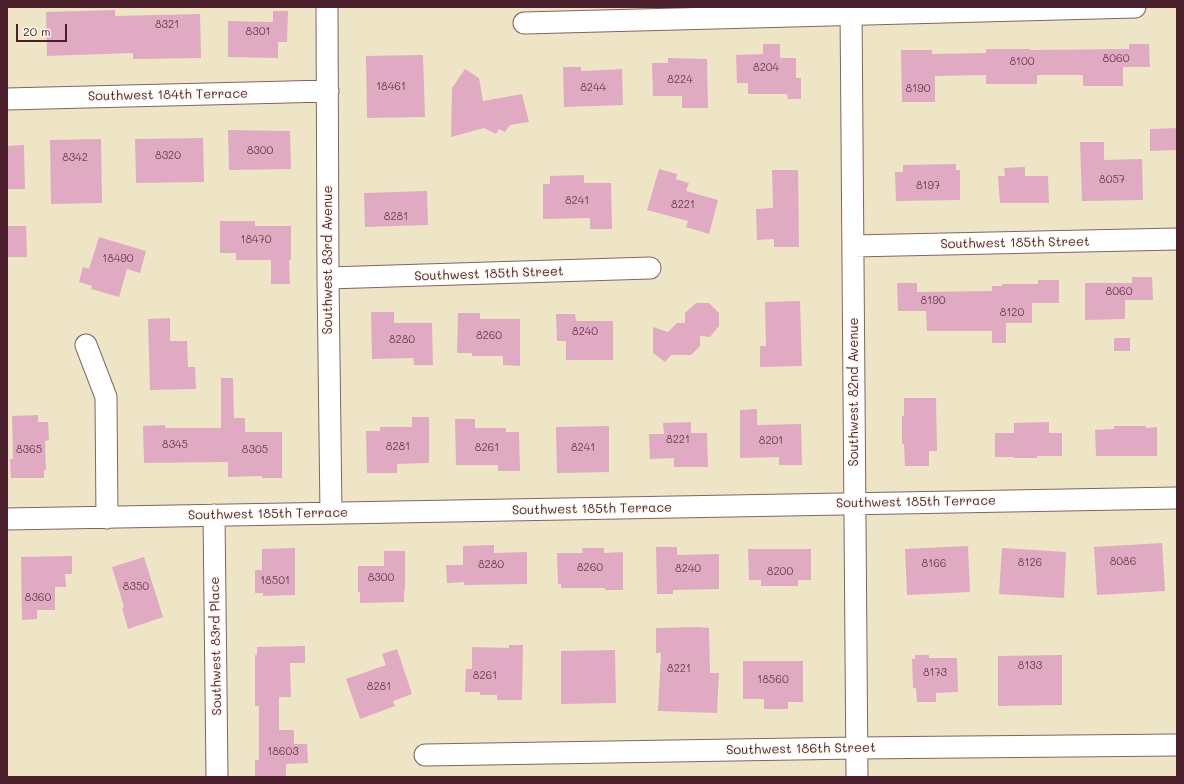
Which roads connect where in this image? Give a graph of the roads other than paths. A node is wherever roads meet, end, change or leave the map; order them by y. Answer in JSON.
{"nodes":[{"id":1,"x":327,"y":7,"type":"edge"},
{"id":2,"x":1135,"y":7,"type":"edge"},
{"id":3,"x":851,"y":11,"type":"edge"},
{"id":4,"x":524,"y":23,"type":"dead end"},
{"id":5,"x":328,"y":91,"type":"junction"},
{"id":6,"x":7,"y":99,"type":"edge"},
{"id":7,"x":1177,"y":239,"type":"edge"},
{"id":8,"x":853,"y":246,"type":"junction"},
{"id":9,"x":650,"y":268,"type":"dead end"},
{"id":10,"x":328,"y":278,"type":"junction"},
{"id":11,"x":86,"y":345,"type":"dead end"},
{"id":12,"x":1177,"y":498,"type":"edge"},
{"id":13,"x":855,"y":503,"type":"junction"},
{"id":14,"x":331,"y":513,"type":"junction"},
{"id":15,"x":214,"y":515,"type":"junction"},
{"id":16,"x":107,"y":518,"type":"junction"},
{"id":17,"x":7,"y":519,"type":"edge"},
{"id":18,"x":1177,"y":745,"type":"edge"},
{"id":19,"x":857,"y":748,"type":"junction"},
{"id":20,"x":425,"y":755,"type":"dead end"},
{"id":21,"x":217,"y":777,"type":"edge"},
{"id":22,"x":857,"y":777,"type":"edge"}],
"edges":[{"from":1,"to":5,"type":"street","name":"Southwest 83rd Avenue"},
{"from":2,"to":3,"type":"street"},
{"from":3,"to":4,"type":"street"},
{"from":3,"to":8,"type":"street","name":"Southwest 82nd Avenue"},
{"from":5,"to":6,"type":"street","name":"Southwest 184th Terrace"},
{"from":5,"to":10,"type":"street","name":"Southwest 83rd Avenue"},
{"from":7,"to":8,"type":"street","name":"Southwest 185th Street"},
{"from":8,"to":13,"type":"street","name":"Southwest 82nd Avenue"},
{"from":9,"to":10,"type":"street","name":"Southwest 185th Street"},
{"from":10,"to":14,"type":"street","name":"Southwest 83rd Avenue"},
{"from":11,"to":16,"type":"street"},
{"from":12,"to":13,"type":"street","name":"Southwest 185th Terrace"},
{"from":13,"to":14,"type":"street","name":"Southwest 185th Terrace"},
{"from":13,"to":19,"type":"street","name":"Southwest 82nd Avenue"},
{"from":14,"to":15,"type":"street","name":"Southwest 185th Terrace"},
{"from":15,"to":16,"type":"street","name":"Southwest 185th Terrace"},
{"from":15,"to":21,"type":"street","name":"Southwest 83rd Place"},
{"from":16,"to":17,"type":"street","name":"Southwest 185th Terrace"},
{"from":18,"to":19,"type":"street","name":"Southwest 186th Street"},
{"from":19,"to":20,"type":"street","name":"Southwest 186th Street"},
{"from":19,"to":22,"type":"street","name":"Southwest 82nd Avenue"}]}
